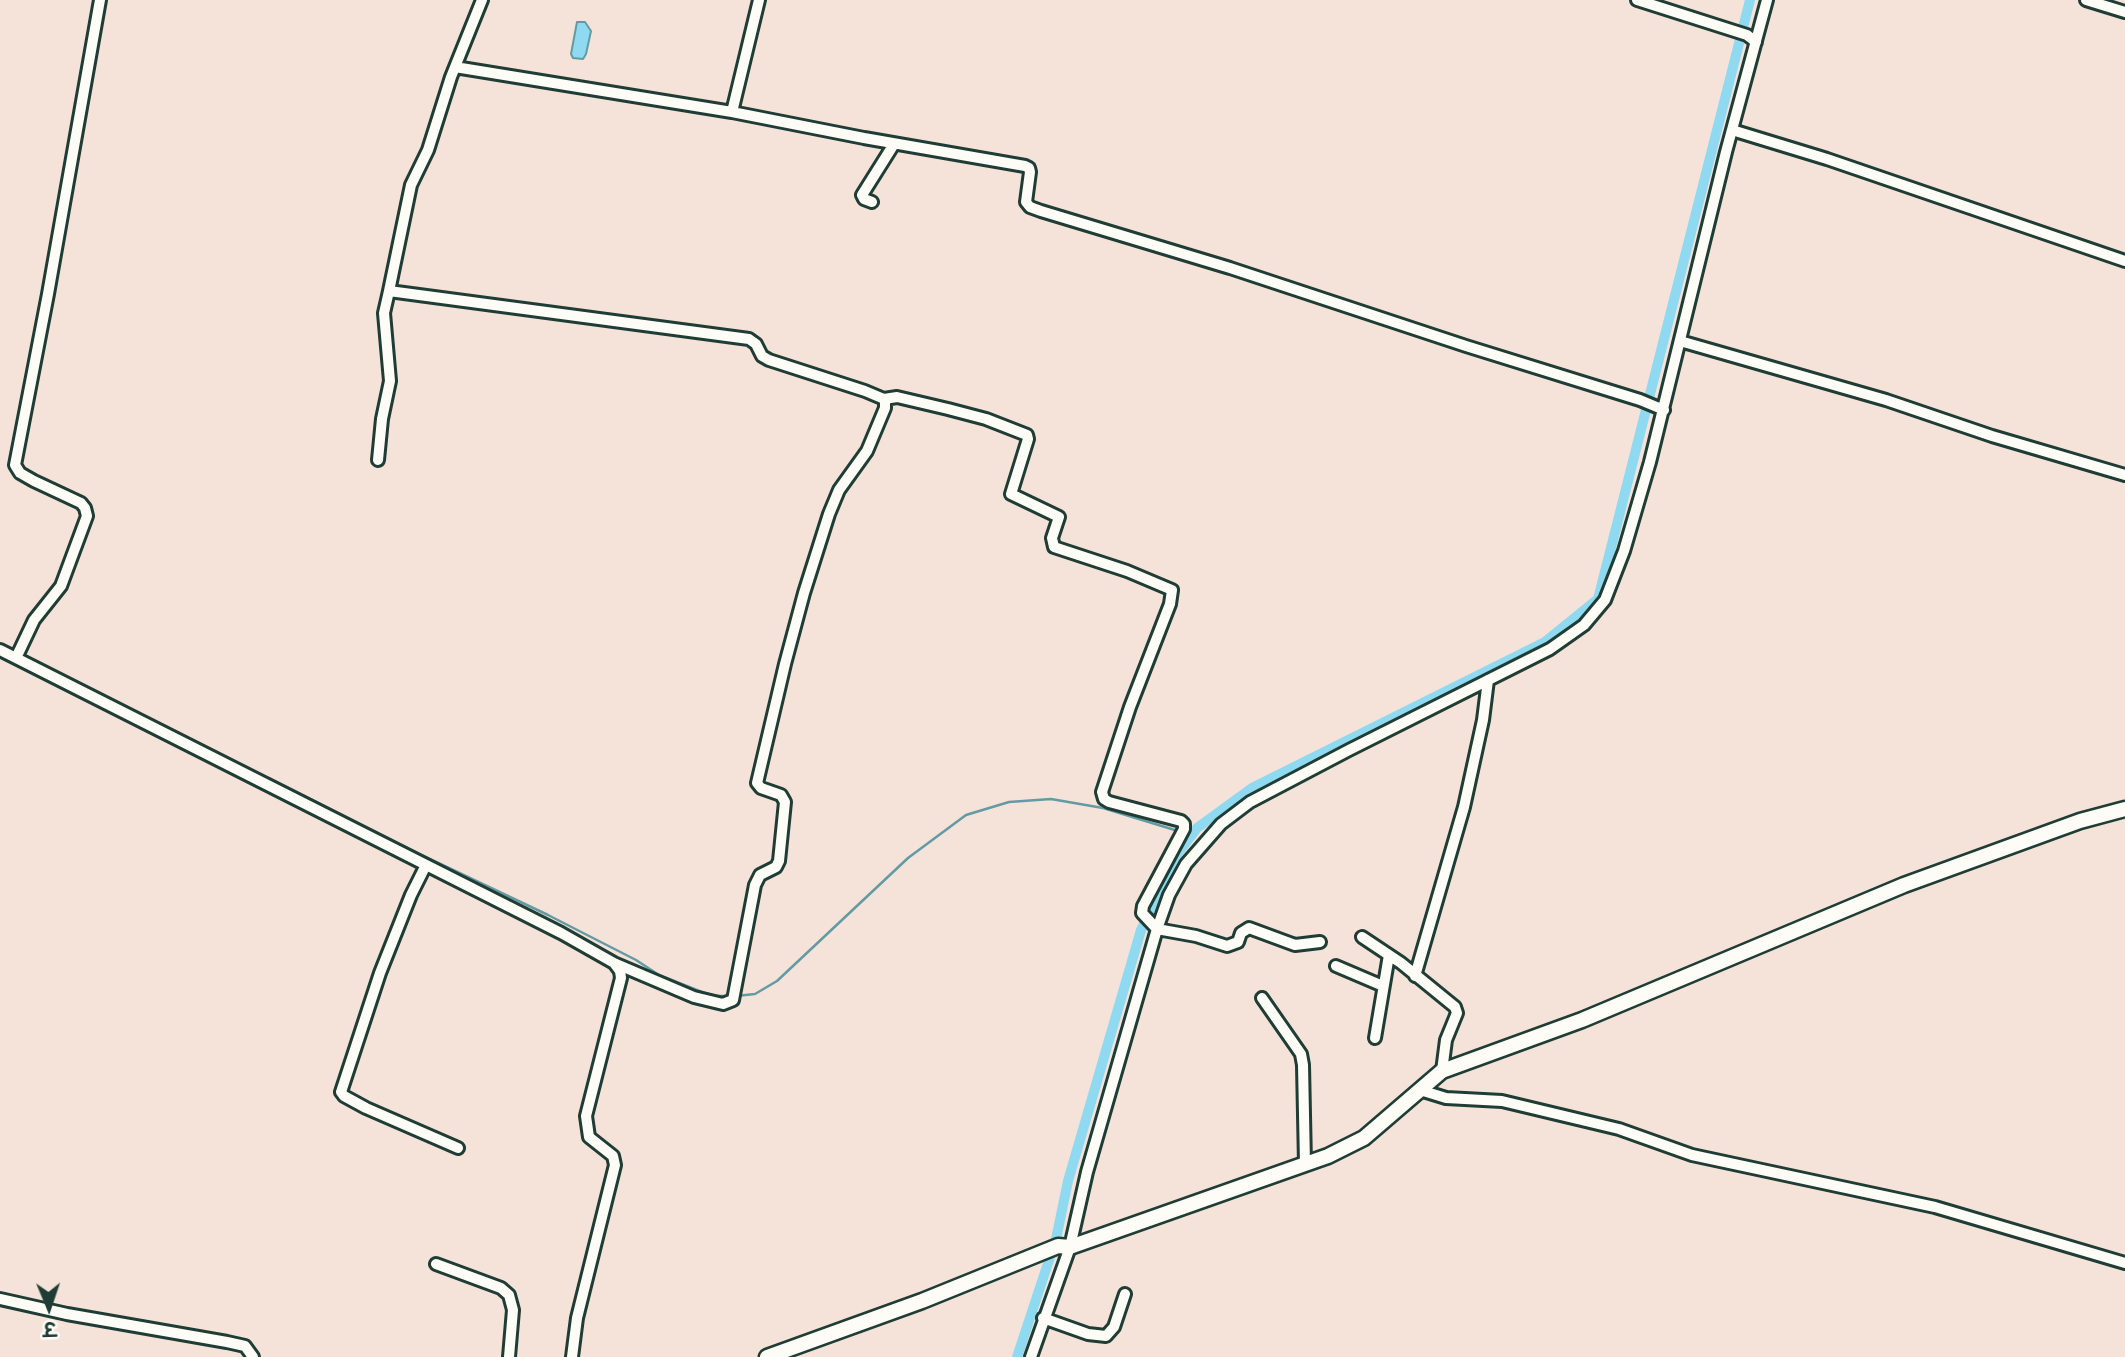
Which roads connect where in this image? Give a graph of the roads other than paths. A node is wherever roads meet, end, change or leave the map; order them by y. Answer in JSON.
{"nodes":[{"id":1,"x":100,"y":0,"type":"edge"},
{"id":2,"x":482,"y":0,"type":"edge"},
{"id":3,"x":759,"y":0,"type":"edge"},
{"id":4,"x":1637,"y":0,"type":"edge"},
{"id":5,"x":1767,"y":0,"type":"edge"},
{"id":6,"x":2086,"y":0,"type":"edge"},
{"id":7,"x":2125,"y":12,"type":"edge"},
{"id":8,"x":1752,"y":39,"type":"junction"},
{"id":9,"x":455,"y":67,"type":"junction"},
{"id":10,"x":732,"y":112,"type":"junction"},
{"id":11,"x":1732,"y":130,"type":"junction"},
{"id":12,"x":894,"y":144,"type":"junction"},
{"id":13,"x":872,"y":202,"type":"dead end"},
{"id":14,"x":2125,"y":261,"type":"edge"},
{"id":15,"x":389,"y":291,"type":"junction"},
{"id":16,"x":1680,"y":341,"type":"junction"},
{"id":17,"x":884,"y":399,"type":"junction"},
{"id":18,"x":1664,"y":410,"type":"junction"},
{"id":19,"x":378,"y":460,"type":"dead end"},
{"id":20,"x":2125,"y":475,"type":"edge"},
{"id":21,"x":0,"y":650,"type":"edge"},
{"id":22,"x":18,"y":653,"type":"junction"},
{"id":23,"x":1488,"y":680,"type":"junction"},
{"id":24,"x":2125,"y":809,"type":"edge"},
{"id":25,"x":426,"y":865,"type":"junction"},
{"id":26,"x":1154,"y":925,"type":"junction"},
{"id":27,"x":1362,"y":937,"type":"dead end"},
{"id":28,"x":1320,"y":942,"type":"dead end"},
{"id":29,"x":1389,"y":955,"type":"junction"},
{"id":30,"x":614,"y":963,"type":"junction"},
{"id":31,"x":1336,"y":965,"type":"dead end"},
{"id":32,"x":1415,"y":976,"type":"junction"},
{"id":33,"x":1383,"y":986,"type":"junction"},
{"id":34,"x":1262,"y":999,"type":"dead end"},
{"id":35,"x":1374,"y":1038,"type":"dead end"},
{"id":36,"x":1442,"y":1071,"type":"junction"},
{"id":37,"x":1419,"y":1090,"type":"junction"},
{"id":38,"x":458,"y":1148,"type":"dead end"},
{"id":39,"x":1305,"y":1164,"type":"junction"},
{"id":40,"x":1058,"y":1248,"type":"junction"},
{"id":41,"x":2125,"y":1263,"type":"edge"},
{"id":42,"x":436,"y":1264,"type":"dead end"},
{"id":43,"x":1125,"y":1294,"type":"dead end"},
{"id":44,"x":0,"y":1299,"type":"edge"},
{"id":45,"x":1043,"y":1318,"type":"junction"},
{"id":46,"x":253,"y":1357,"type":"edge"},
{"id":47,"x":509,"y":1357,"type":"edge"},
{"id":48,"x":572,"y":1357,"type":"edge"},
{"id":49,"x":766,"y":1357,"type":"edge"},
{"id":50,"x":1031,"y":1357,"type":"edge"}],
"edges":[{"from":1,"to":22,"type":"street"},
{"from":2,"to":9,"type":"street"},
{"from":3,"to":10,"type":"street"},
{"from":4,"to":8,"type":"street"},
{"from":5,"to":8,"type":"street"},
{"from":6,"to":7,"type":"street"},
{"from":8,"to":11,"type":"street"},
{"from":9,"to":10,"type":"street"},
{"from":9,"to":15,"type":"street"},
{"from":10,"to":12,"type":"street"},
{"from":11,"to":14,"type":"street"},
{"from":11,"to":16,"type":"street"},
{"from":12,"to":13,"type":"street"},
{"from":12,"to":18,"type":"street"},
{"from":15,"to":17,"type":"street"},
{"from":15,"to":19,"type":"street"},
{"from":16,"to":18,"type":"street"},
{"from":16,"to":20,"type":"street"},
{"from":17,"to":26,"type":"street"},
{"from":17,"to":30,"type":"street"},
{"from":18,"to":23,"type":"street"},
{"from":21,"to":22,"type":"street"},
{"from":22,"to":25,"type":"street"},
{"from":23,"to":26,"type":"street"},
{"from":23,"to":32,"type":"street"},
{"from":24,"to":36,"type":"main road"},
{"from":25,"to":30,"type":"street"},
{"from":25,"to":38,"type":"street"},
{"from":26,"to":28,"type":"street"},
{"from":26,"to":40,"type":"street"},
{"from":27,"to":29,"type":"street"},
{"from":29,"to":32,"type":"street"},
{"from":29,"to":33,"type":"street"},
{"from":30,"to":48,"type":"street"},
{"from":31,"to":33,"type":"street"},
{"from":32,"to":36,"type":"street"},
{"from":33,"to":35,"type":"street"},
{"from":34,"to":39,"type":"street"},
{"from":36,"to":37,"type":"main road"},
{"from":37,"to":39,"type":"main road"},
{"from":37,"to":41,"type":"street"},
{"from":39,"to":40,"type":"main road"},
{"from":40,"to":45,"type":"street"},
{"from":40,"to":49,"type":"main road"},
{"from":42,"to":47,"type":"street"},
{"from":43,"to":45,"type":"street"},
{"from":44,"to":46,"type":"street"},
{"from":45,"to":50,"type":"street"}]}
